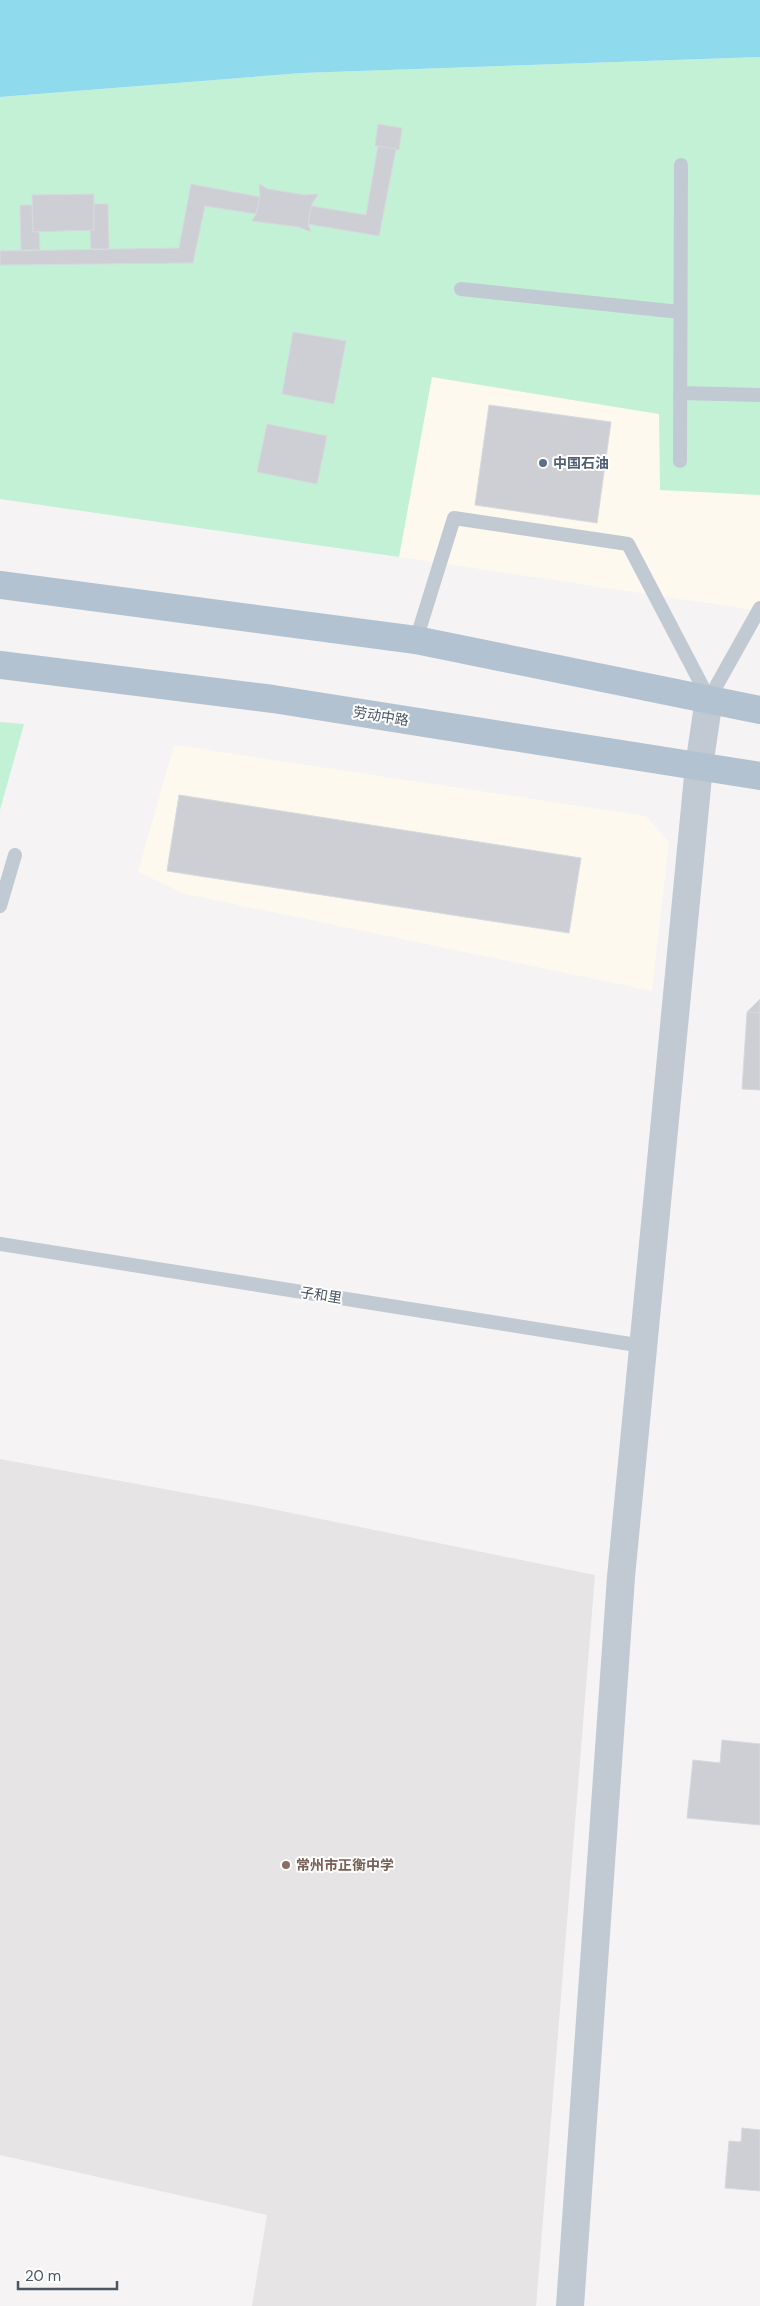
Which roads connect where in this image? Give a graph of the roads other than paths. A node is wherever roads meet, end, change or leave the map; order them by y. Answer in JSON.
{"nodes":[{"id":1,"x":681,"y":164,"type":"dead end"},
{"id":2,"x":461,"y":289,"type":"dead end"},
{"id":3,"x":680,"y":312,"type":"junction"},
{"id":4,"x":680,"y":392,"type":"junction"},
{"id":5,"x":760,"y":395,"type":"edge"},
{"id":6,"x":680,"y":461,"type":"dead end"},
{"id":7,"x":0,"y":585,"type":"edge"},
{"id":8,"x":760,"y":608,"type":"edge"},
{"id":9,"x":416,"y":640,"type":"junction"},
{"id":10,"x":0,"y":666,"type":"edge"},
{"id":11,"x":709,"y":699,"type":"junction"},
{"id":12,"x":760,"y":710,"type":"edge"},
{"id":13,"x":699,"y":766,"type":"junction"},
{"id":14,"x":760,"y":776,"type":"edge"},
{"id":15,"x":15,"y":855,"type":"dead end"},
{"id":16,"x":0,"y":906,"type":"edge"},
{"id":17,"x":0,"y":1244,"type":"edge"},
{"id":18,"x":643,"y":1346,"type":"junction"},
{"id":19,"x":570,"y":2306,"type":"edge"}],
"edges":[{"from":1,"to":3,"type":"lane"},
{"from":2,"to":3,"type":"lane"},
{"from":3,"to":4,"type":"lane"},
{"from":4,"to":5,"type":"lane"},
{"from":4,"to":6,"type":"lane"},
{"from":7,"to":9,"type":"main road"},
{"from":8,"to":11,"type":"lane"},
{"from":9,"to":11,"type":"main road"},
{"from":9,"to":11,"type":"lane"},
{"from":10,"to":13,"type":"main road","name":"劳动中路"},
{"from":11,"to":12,"type":"main road"},
{"from":11,"to":13,"type":"street"},
{"from":13,"to":14,"type":"main road","name":"劳动中路"},
{"from":13,"to":18,"type":"street"},
{"from":15,"to":16,"type":"lane"},
{"from":17,"to":18,"type":"lane","name":"子和里"},
{"from":18,"to":19,"type":"street"}]}
